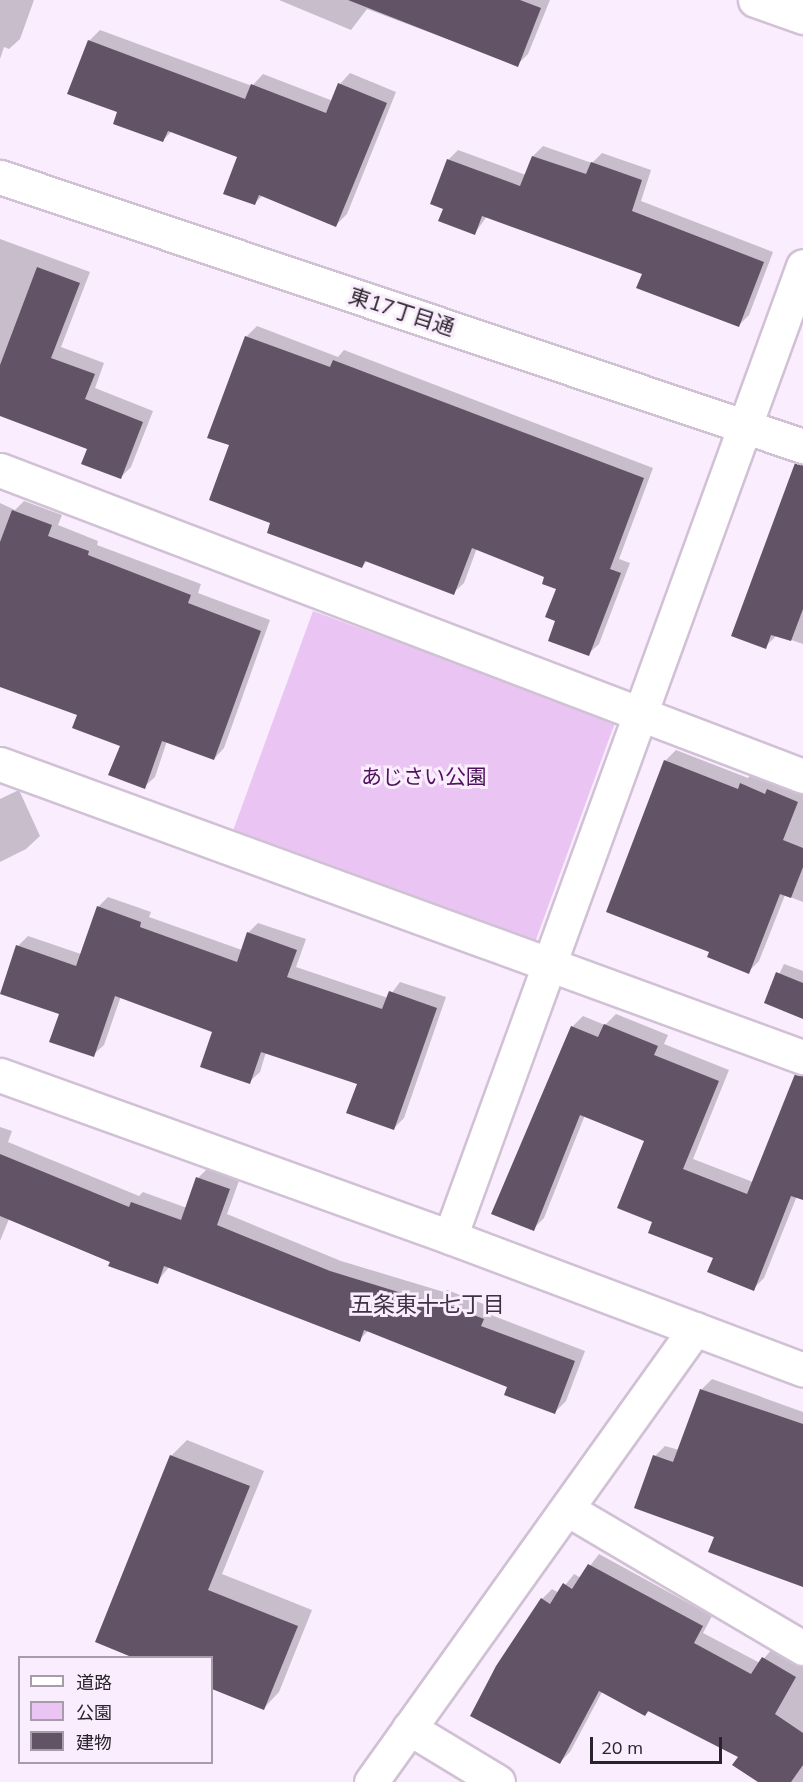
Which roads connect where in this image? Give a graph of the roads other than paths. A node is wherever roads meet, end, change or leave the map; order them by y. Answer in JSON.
{"nodes":[{"id":1,"x":755,"y":0,"type":"edge"},
{"id":2,"x":803,"y":17,"type":"edge"},
{"id":3,"x":0,"y":177,"type":"edge"},
{"id":4,"x":803,"y":266,"type":"edge"},
{"id":5,"x":743,"y":425,"type":"junction"},
{"id":6,"x":803,"y":446,"type":"edge"},
{"id":7,"x":0,"y":470,"type":"edge"},
{"id":8,"x":639,"y":713,"type":"junction"},
{"id":9,"x":0,"y":764,"type":"edge"},
{"id":10,"x":803,"y":776,"type":"edge"},
{"id":11,"x":548,"y":964,"type":"junction"},
{"id":12,"x":803,"y":1057,"type":"edge"},
{"id":13,"x":0,"y":1075,"type":"edge"},
{"id":14,"x":450,"y":1237,"type":"junction"},
{"id":15,"x":695,"y":1329,"type":"junction"},
{"id":16,"x":803,"y":1370,"type":"edge"},
{"id":17,"x":567,"y":1509,"type":"junction"},
{"id":18,"x":803,"y":1648,"type":"edge"},
{"id":19,"x":409,"y":1728,"type":"junction"},
{"id":20,"x":371,"y":1782,"type":"edge"},
{"id":21,"x":498,"y":1782,"type":"edge"}],
"edges":[{"from":1,"to":2,"type":"street"},
{"from":3,"to":5,"type":"street","name":"東17丁目通"},
{"from":4,"to":5,"type":"street"},
{"from":5,"to":6,"type":"street","name":"東17丁目通"},
{"from":5,"to":8,"type":"street"},
{"from":7,"to":8,"type":"street"},
{"from":8,"to":10,"type":"street"},
{"from":8,"to":11,"type":"street"},
{"from":9,"to":11,"type":"street"},
{"from":11,"to":12,"type":"street"},
{"from":11,"to":14,"type":"street"},
{"from":13,"to":14,"type":"street"},
{"from":14,"to":15,"type":"street"},
{"from":15,"to":16,"type":"street"},
{"from":15,"to":17,"type":"street"},
{"from":17,"to":18,"type":"street"},
{"from":17,"to":19,"type":"street"},
{"from":19,"to":20,"type":"street"},
{"from":19,"to":21,"type":"street"}]}
